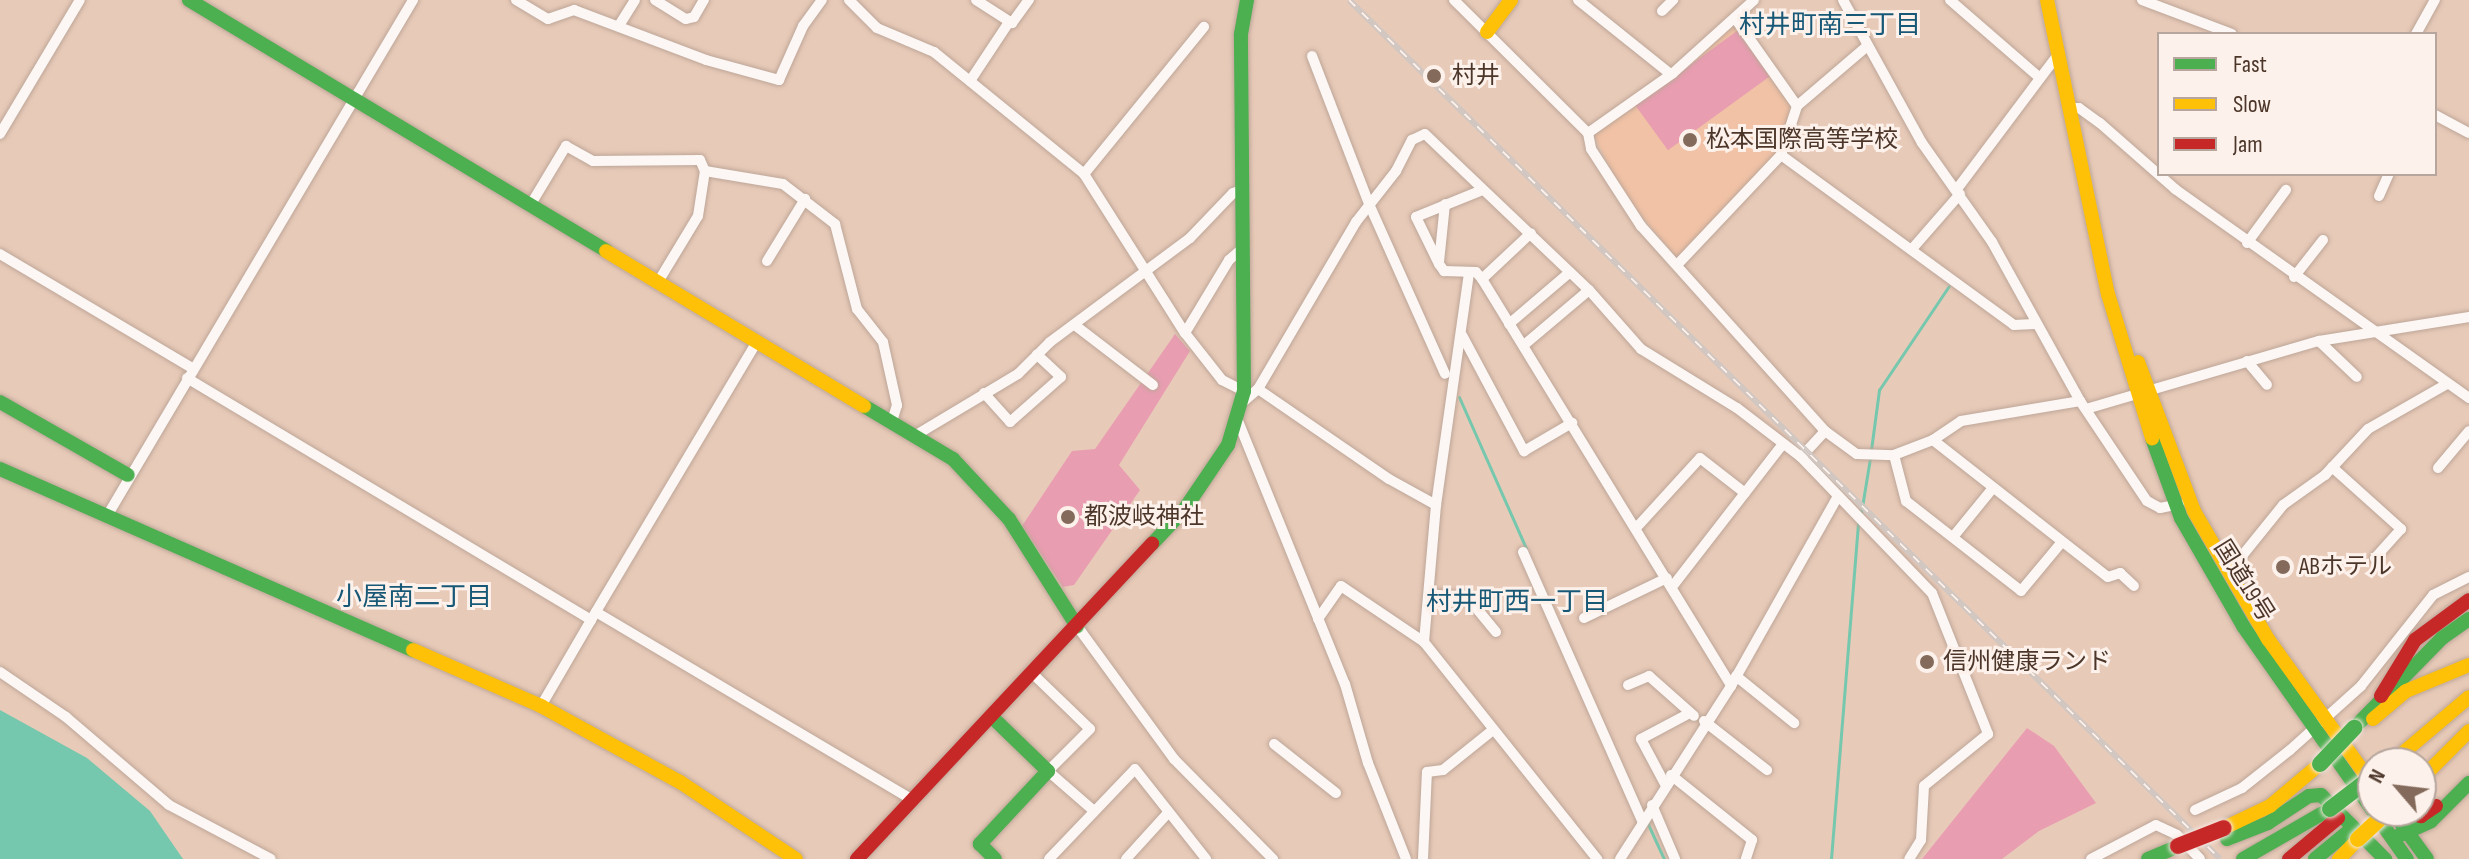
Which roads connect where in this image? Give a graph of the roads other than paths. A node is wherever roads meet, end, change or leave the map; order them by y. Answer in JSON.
{"nodes":[{"id":1,"x":80,"y":0,"type":"edge"},
{"id":2,"x":189,"y":0,"type":"edge"},
{"id":3,"x":413,"y":0,"type":"edge"},
{"id":4,"x":516,"y":0,"type":"edge"},
{"id":5,"x":635,"y":0,"type":"edge"},
{"id":6,"x":655,"y":0,"type":"edge"},
{"id":7,"x":704,"y":0,"type":"edge"},
{"id":8,"x":822,"y":0,"type":"edge"},
{"id":9,"x":849,"y":0,"type":"edge"},
{"id":10,"x":976,"y":0,"type":"edge"},
{"id":11,"x":1029,"y":0,"type":"edge"},
{"id":12,"x":1247,"y":0,"type":"edge"},
{"id":13,"x":1454,"y":0,"type":"edge"},
{"id":14,"x":1511,"y":0,"type":"edge"},
{"id":15,"x":1578,"y":0,"type":"edge"},
{"id":16,"x":1673,"y":0,"type":"edge"},
{"id":17,"x":1754,"y":0,"type":"edge"},
{"id":18,"x":1843,"y":0,"type":"edge"},
{"id":19,"x":1950,"y":0,"type":"edge"},
{"id":20,"x":2047,"y":0,"type":"edge"},
{"id":21,"x":2142,"y":0,"type":"edge"},
{"id":22,"x":2435,"y":0,"type":"edge"},
{"id":23,"x":1662,"y":11,"type":"dead end"},
{"id":24,"x":1735,"y":18,"type":"junction"},
{"id":25,"x":1009,"y":22,"type":"junction"},
{"id":26,"x":620,"y":24,"type":"junction"},
{"id":27,"x":1204,"y":27,"type":"dead end"},
{"id":28,"x":1487,"y":32,"type":"junction"},
{"id":29,"x":2227,"y":32,"type":"edge"},
{"id":30,"x":2417,"y":32,"type":"edge"},
{"id":31,"x":1866,"y":47,"type":"junction"},
{"id":32,"x":1312,"y":56,"type":"dead end"},
{"id":33,"x":2057,"y":56,"type":"junction"},
{"id":34,"x":1668,"y":72,"type":"junction"},
{"id":35,"x":2040,"y":78,"type":"junction"},
{"id":36,"x":970,"y":81,"type":"junction"},
{"id":37,"x":356,"y":99,"type":"junction"},
{"id":38,"x":1797,"y":106,"type":"junction"},
{"id":39,"x":2069,"y":108,"type":"junction"},
{"id":40,"x":2437,"y":116,"type":"edge"},
{"id":41,"x":1588,"y":133,"type":"junction"},
{"id":42,"x":2469,"y":133,"type":"edge"},
{"id":43,"x":0,"y":134,"type":"edge"},
{"id":44,"x":1781,"y":155,"type":"junction"},
{"id":45,"x":705,"y":171,"type":"junction"},
{"id":46,"x":2157,"y":173,"type":"edge"},
{"id":47,"x":1084,"y":174,"type":"junction"},
{"id":48,"x":2160,"y":176,"type":"edge"},
{"id":49,"x":2388,"y":176,"type":"edge"},
{"id":50,"x":1242,"y":190,"type":"junction"},
{"id":51,"x":2286,"y":190,"type":"dead end"},
{"id":52,"x":1480,"y":191,"type":"junction"},
{"id":53,"x":1958,"y":192,"type":"junction"},
{"id":54,"x":2379,"y":196,"type":"dead end"},
{"id":55,"x":805,"y":199,"type":"junction"},
{"id":56,"x":531,"y":204,"type":"junction"},
{"id":57,"x":1369,"y":204,"type":"junction"},
{"id":58,"x":1445,"y":204,"type":"junction"},
{"id":59,"x":1531,"y":233,"type":"junction"},
{"id":60,"x":2323,"y":240,"type":"dead end"},
{"id":61,"x":2247,"y":243,"type":"junction"},
{"id":62,"x":1243,"y":248,"type":"junction"},
{"id":63,"x":1912,"y":249,"type":"junction"},
{"id":64,"x":0,"y":254,"type":"edge"},
{"id":65,"x":767,"y":261,"type":"dead end"},
{"id":66,"x":1439,"y":264,"type":"junction"},
{"id":67,"x":1677,"y":265,"type":"junction"},
{"id":68,"x":1570,"y":272,"type":"junction"},
{"id":69,"x":1144,"y":274,"type":"junction"},
{"id":70,"x":1469,"y":274,"type":"junction"},
{"id":71,"x":2294,"y":277,"type":"junction"},
{"id":72,"x":1482,"y":279,"type":"junction"},
{"id":73,"x":658,"y":282,"type":"junction"},
{"id":74,"x":1589,"y":290,"type":"junction"},
{"id":75,"x":2469,"y":317,"type":"edge"},
{"id":76,"x":1509,"y":324,"type":"junction"},
{"id":77,"x":2034,"y":324,"type":"junction"},
{"id":78,"x":1076,"y":326,"type":"junction"},
{"id":79,"x":2367,"y":330,"type":"junction"},
{"id":80,"x":1185,"y":333,"type":"junction"},
{"id":81,"x":1462,"y":335,"type":"junction"},
{"id":82,"x":757,"y":341,"type":"junction"},
{"id":83,"x":2319,"y":341,"type":"junction"},
{"id":84,"x":1524,"y":345,"type":"junction"},
{"id":85,"x":1037,"y":355,"type":"junction"},
{"id":86,"x":2247,"y":361,"type":"junction"},
{"id":87,"x":190,"y":373,"type":"junction"},
{"id":88,"x":1445,"y":374,"type":"dead end"},
{"id":89,"x":2357,"y":377,"type":"dead end"},
{"id":90,"x":2447,"y":384,"type":"junction"},
{"id":91,"x":1153,"y":385,"type":"dead end"},
{"id":92,"x":2267,"y":385,"type":"dead end"},
{"id":93,"x":984,"y":393,"type":"junction"},
{"id":94,"x":1249,"y":394,"type":"junction"},
{"id":95,"x":2144,"y":395,"type":"junction"},
{"id":96,"x":2469,"y":398,"type":"edge"},
{"id":97,"x":0,"y":402,"type":"edge"},
{"id":98,"x":2083,"y":405,"type":"junction"},
{"id":99,"x":892,"y":421,"type":"junction"},
{"id":100,"x":1238,"y":421,"type":"junction"},
{"id":101,"x":1572,"y":423,"type":"junction"},
{"id":102,"x":1825,"y":431,"type":"junction"},
{"id":103,"x":2469,"y":431,"type":"edge"},
{"id":104,"x":916,"y":435,"type":"junction"},
{"id":105,"x":1933,"y":440,"type":"junction"},
{"id":106,"x":1782,"y":445,"type":"junction"},
{"id":107,"x":1894,"y":455,"type":"junction"},
{"id":108,"x":1801,"y":457,"type":"junction"},
{"id":109,"x":2332,"y":467,"type":"junction"},
{"id":110,"x":2438,"y":468,"type":"dead end"},
{"id":111,"x":0,"y":469,"type":"edge"},
{"id":112,"x":128,"y":475,"type":"junction"},
{"id":113,"x":1993,"y":488,"type":"junction"},
{"id":114,"x":1745,"y":493,"type":"junction"},
{"id":115,"x":1838,"y":496,"type":"junction"},
{"id":116,"x":2184,"y":503,"type":"junction"},
{"id":117,"x":1436,"y":505,"type":"junction"},
{"id":118,"x":107,"y":516,"type":"junction"},
{"id":119,"x":1637,"y":527,"type":"junction"},
{"id":120,"x":1953,"y":537,"type":"junction"},
{"id":121,"x":2061,"y":543,"type":"junction"},
{"id":122,"x":1523,"y":552,"type":"dead end"},
{"id":123,"x":2375,"y":558,"type":"dead end"},
{"id":124,"x":2229,"y":572,"type":"junction"},
{"id":125,"x":2469,"y":577,"type":"edge"},
{"id":126,"x":1669,"y":582,"type":"junction"},
{"id":127,"x":2134,"y":586,"type":"dead end"},
{"id":128,"x":1429,"y":594,"type":"junction"},
{"id":129,"x":2469,"y":600,"type":"edge"},
{"id":130,"x":593,"y":616,"type":"junction"},
{"id":131,"x":1584,"y":618,"type":"dead end"},
{"id":132,"x":1318,"y":619,"type":"junction"},
{"id":133,"x":2469,"y":619,"type":"edge"},
{"id":134,"x":1077,"y":626,"type":"junction"},
{"id":135,"x":1496,"y":632,"type":"dead end"},
{"id":136,"x":1424,"y":642,"type":"junction"},
{"id":137,"x":2469,"y":665,"type":"edge"},
{"id":138,"x":0,"y":672,"type":"edge"},
{"id":139,"x":1033,"y":674,"type":"junction"},
{"id":140,"x":1733,"y":681,"type":"junction"},
{"id":141,"x":1628,"y":685,"type":"dead end"},
{"id":142,"x":2469,"y":699,"type":"edge"},
{"id":143,"x":2377,"y":704,"type":"junction"},
{"id":144,"x":541,"y":706,"type":"junction"},
{"id":145,"x":1690,"y":713,"type":"junction"},
{"id":146,"x":992,"y":717,"type":"junction"},
{"id":147,"x":1703,"y":722,"type":"junction"},
{"id":148,"x":1794,"y":723,"type":"dead end"},
{"id":149,"x":2319,"y":724,"type":"junction"},
{"id":150,"x":2469,"y":728,"type":"edge"},
{"id":151,"x":1493,"y":730,"type":"junction"},
{"id":152,"x":2356,"y":731,"type":"junction"},
{"id":153,"x":1274,"y":744,"type":"dead end"},
{"id":154,"x":2410,"y":747,"type":"edge"},
{"id":155,"x":2417,"y":747,"type":"edge"},
{"id":156,"x":2437,"y":755,"type":"edge"},
{"id":157,"x":2437,"y":762,"type":"edge"},
{"id":158,"x":2357,"y":764,"type":"edge"},
{"id":159,"x":1767,"y":770,"type":"dead end"},
{"id":160,"x":1048,"y":771,"type":"junction"},
{"id":161,"x":1668,"y":779,"type":"junction"},
{"id":162,"x":2469,"y":781,"type":"edge"},
{"id":163,"x":1336,"y":793,"type":"dead end"},
{"id":164,"x":913,"y":800,"type":"junction"},
{"id":165,"x":1652,"y":805,"type":"junction"},
{"id":166,"x":2357,"y":806,"type":"edge"},
{"id":167,"x":2437,"y":806,"type":"edge"},
{"id":168,"x":2195,"y":810,"type":"dead end"},
{"id":169,"x":1094,"y":811,"type":"junction"},
{"id":170,"x":1167,"y":814,"type":"junction"},
{"id":171,"x":2437,"y":815,"type":"edge"},
{"id":172,"x":2357,"y":818,"type":"edge"},
{"id":173,"x":2357,"y":820,"type":"edge"},
{"id":174,"x":1642,"y":821,"type":"junction"},
{"id":175,"x":2344,"y":824,"type":"junction"},
{"id":176,"x":2403,"y":827,"type":"edge"},
{"id":177,"x":2421,"y":827,"type":"edge"},
{"id":178,"x":2429,"y":827,"type":"edge"},
{"id":179,"x":2225,"y":833,"type":"junction"},
{"id":180,"x":2409,"y":834,"type":"junction"},
{"id":181,"x":2389,"y":835,"type":"junction"},
{"id":182,"x":2418,"y":855,"type":"edge"},
{"id":183,"x":2248,"y":857,"type":"edge"},
{"id":184,"x":268,"y":858,"type":"edge"},
{"id":185,"x":1205,"y":858,"type":"edge"},
{"id":186,"x":2150,"y":858,"type":"edge"},
{"id":187,"x":796,"y":859,"type":"edge"},
{"id":188,"x":857,"y":859,"type":"edge"},
{"id":189,"x":995,"y":859,"type":"edge"},
{"id":190,"x":1049,"y":859,"type":"edge"},
{"id":191,"x":1126,"y":859,"type":"edge"},
{"id":192,"x":1273,"y":859,"type":"edge"},
{"id":193,"x":1406,"y":859,"type":"edge"},
{"id":194,"x":1423,"y":859,"type":"edge"},
{"id":195,"x":1597,"y":859,"type":"edge"},
{"id":196,"x":1620,"y":859,"type":"edge"},
{"id":197,"x":1675,"y":859,"type":"edge"},
{"id":198,"x":1746,"y":859,"type":"edge"},
{"id":199,"x":1909,"y":859,"type":"edge"},
{"id":200,"x":2091,"y":859,"type":"edge"},
{"id":201,"x":2200,"y":859,"type":"edge"},
{"id":202,"x":2289,"y":859,"type":"edge"},
{"id":203,"x":2315,"y":859,"type":"edge"},
{"id":204,"x":2339,"y":859,"type":"edge"},
{"id":205,"x":2385,"y":859,"type":"edge"}],
"edges":[{"from":1,"to":43,"type":"street"},
{"from":2,"to":37,"type":"main road"},
{"from":3,"to":37,"type":"street"},
{"from":4,"to":26,"type":"street"},
{"from":5,"to":26,"type":"street"},
{"from":6,"to":7,"type":"street"},
{"from":8,"to":26,"type":"street"},
{"from":9,"to":36,"type":"street"},
{"from":10,"to":25,"type":"street"},
{"from":11,"to":25,"type":"street"},
{"from":12,"to":50,"type":"main road"},
{"from":13,"to":28,"type":"street"},
{"from":14,"to":28,"type":"main road"},
{"from":15,"to":34,"type":"street"},
{"from":16,"to":23,"type":"street"},
{"from":17,"to":24,"type":"street"},
{"from":18,"to":31,"type":"street"},
{"from":19,"to":35,"type":"street"},
{"from":20,"to":33,"type":"main road","name":"国道19号"},
{"from":21,"to":29,"type":"street"},
{"from":22,"to":30,"type":"street"},
{"from":24,"to":34,"type":"street"},
{"from":24,"to":38,"type":"street"},
{"from":25,"to":36,"type":"street"},
{"from":27,"to":47,"type":"street"},
{"from":28,"to":41,"type":"street"},
{"from":31,"to":38,"type":"street"},
{"from":31,"to":53,"type":"street"},
{"from":32,"to":57,"type":"street"},
{"from":33,"to":35,"type":"street"},
{"from":33,"to":39,"type":"main road","name":"国道19号"},
{"from":34,"to":41,"type":"street"},
{"from":35,"to":53,"type":"street"},
{"from":36,"to":47,"type":"street"},
{"from":37,"to":56,"type":"main road"},
{"from":37,"to":87,"type":"street"},
{"from":38,"to":44,"type":"street"},
{"from":39,"to":46,"type":"street"},
{"from":39,"to":95,"type":"main road","name":"国道19号"},
{"from":40,"to":42,"type":"street"},
{"from":41,"to":67,"type":"street"},
{"from":44,"to":63,"type":"street"},
{"from":44,"to":67,"type":"street"},
{"from":45,"to":55,"type":"street"},
{"from":45,"to":56,"type":"street"},
{"from":45,"to":73,"type":"street"},
{"from":47,"to":69,"type":"street"},
{"from":48,"to":61,"type":"street"},
{"from":49,"to":54,"type":"street"},
{"from":50,"to":62,"type":"main road"},
{"from":50,"to":69,"type":"street"},
{"from":51,"to":61,"type":"street"},
{"from":52,"to":57,"type":"street"},
{"from":52,"to":58,"type":"street"},
{"from":52,"to":59,"type":"street"},
{"from":53,"to":63,"type":"street"},
{"from":53,"to":77,"type":"street"},
{"from":55,"to":65,"type":"street"},
{"from":55,"to":99,"type":"street"},
{"from":56,"to":73,"type":"main road"},
{"from":57,"to":88,"type":"street"},
{"from":57,"to":94,"type":"street"},
{"from":58,"to":66,"type":"street"},
{"from":58,"to":66,"type":"street"},
{"from":59,"to":68,"type":"street"},
{"from":59,"to":72,"type":"street"},
{"from":60,"to":71,"type":"street"},
{"from":61,"to":71,"type":"street"},
{"from":62,"to":80,"type":"street"},
{"from":62,"to":94,"type":"main road"},
{"from":63,"to":77,"type":"street"},
{"from":64,"to":87,"type":"street"},
{"from":66,"to":70,"type":"street"},
{"from":67,"to":102,"type":"street"},
{"from":68,"to":74,"type":"street"},
{"from":68,"to":76,"type":"street"},
{"from":69,"to":78,"type":"street"},
{"from":69,"to":80,"type":"street"},
{"from":70,"to":72,"type":"street"},
{"from":70,"to":81,"type":"street"},
{"from":71,"to":79,"type":"street"},
{"from":72,"to":76,"type":"street"},
{"from":73,"to":82,"type":"main road"},
{"from":74,"to":84,"type":"street"},
{"from":74,"to":106,"type":"street"},
{"from":75,"to":79,"type":"street"},
{"from":76,"to":84,"type":"street"},
{"from":77,"to":98,"type":"street"},
{"from":78,"to":85,"type":"street"},
{"from":78,"to":91,"type":"street"},
{"from":79,"to":83,"type":"street"},
{"from":79,"to":90,"type":"street"},
{"from":80,"to":94,"type":"street"},
{"from":81,"to":101,"type":"street"},
{"from":81,"to":117,"type":"street"},
{"from":82,"to":99,"type":"main road"},
{"from":82,"to":130,"type":"street"},
{"from":83,"to":86,"type":"street"},
{"from":83,"to":89,"type":"street"},
{"from":84,"to":101,"type":"street"},
{"from":85,"to":93,"type":"street"},
{"from":85,"to":93,"type":"street"},
{"from":86,"to":92,"type":"street"},
{"from":86,"to":95,"type":"street"},
{"from":87,"to":112,"type":"street"},
{"from":87,"to":130,"type":"street"},
{"from":90,"to":96,"type":"street"},
{"from":90,"to":109,"type":"street"},
{"from":93,"to":104,"type":"street"},
{"from":94,"to":100,"type":"main road"},
{"from":94,"to":117,"type":"street"},
{"from":95,"to":98,"type":"street"},
{"from":95,"to":116,"type":"main road","name":"国道19号"},
{"from":97,"to":112,"type":"main road"},
{"from":98,"to":105,"type":"street"},
{"from":98,"to":116,"type":"street"},
{"from":99,"to":104,"type":"main road"},
{"from":100,"to":132,"type":"street"},
{"from":100,"to":134,"type":"main road"},
{"from":101,"to":119,"type":"street"},
{"from":102,"to":107,"type":"street"},
{"from":102,"to":108,"type":"street"},
{"from":103,"to":110,"type":"street"},
{"from":104,"to":134,"type":"main road"},
{"from":105,"to":107,"type":"street"},
{"from":105,"to":113,"type":"street"},
{"from":106,"to":108,"type":"street"},
{"from":106,"to":114,"type":"street"},
{"from":107,"to":120,"type":"street"},
{"from":108,"to":115,"type":"street"},
{"from":109,"to":123,"type":"street"},
{"from":109,"to":124,"type":"street"},
{"from":111,"to":118,"type":"main road"},
{"from":112,"to":118,"type":"street"},
{"from":113,"to":120,"type":"street"},
{"from":113,"to":121,"type":"street"},
{"from":114,"to":119,"type":"street"},
{"from":114,"to":126,"type":"street"},
{"from":115,"to":140,"type":"street"},
{"from":115,"to":199,"type":"street"},
{"from":116,"to":124,"type":"main road","name":"国道19号"},
{"from":116,"to":149,"type":"main road","name":"国道19号"},
{"from":117,"to":128,"type":"street"},
{"from":118,"to":144,"type":"main road"},
{"from":119,"to":126,"type":"street"},
{"from":120,"to":121,"type":"street"},
{"from":121,"to":127,"type":"street"},
{"from":122,"to":174,"type":"street"},
{"from":124,"to":149,"type":"main road","name":"国道19号"},
{"from":125,"to":149,"type":"street"},
{"from":126,"to":131,"type":"street"},
{"from":126,"to":140,"type":"street"},
{"from":128,"to":135,"type":"street"},
{"from":128,"to":136,"type":"street"},
{"from":129,"to":143,"type":"main road"},
{"from":130,"to":144,"type":"street"},
{"from":130,"to":164,"type":"street"},
{"from":132,"to":136,"type":"street"},
{"from":132,"to":193,"type":"street"},
{"from":133,"to":143,"type":"main road"},
{"from":134,"to":139,"type":"main road"},
{"from":134,"to":192,"type":"street"},
{"from":136,"to":151,"type":"street"},
{"from":137,"to":152,"type":"main road"},
{"from":138,"to":184,"type":"street"},
{"from":139,"to":146,"type":"main road"},
{"from":139,"to":160,"type":"street"},
{"from":140,"to":147,"type":"street"},
{"from":140,"to":148,"type":"street"},
{"from":141,"to":145,"type":"street"},
{"from":142,"to":154,"type":"main road"},
{"from":142,"to":155,"type":"main road"},
{"from":143,"to":152,"type":"main road"},
{"from":144,"to":187,"type":"main road"},
{"from":145,"to":147,"type":"street"},
{"from":145,"to":161,"type":"street"},
{"from":146,"to":160,"type":"main road"},
{"from":146,"to":164,"type":"main road"},
{"from":147,"to":159,"type":"street"},
{"from":147,"to":161,"type":"street"},
{"from":149,"to":158,"type":"main road","name":"国道19号"},
{"from":149,"to":168,"type":"street"},
{"from":149,"to":181,"type":"main road","name":"国道19号"},
{"from":150,"to":156,"type":"main road"},
{"from":150,"to":157,"type":"main road"},
{"from":151,"to":194,"type":"street"},
{"from":151,"to":195,"type":"street"},
{"from":152,"to":179,"type":"main road","bridge":true},
{"from":153,"to":163,"type":"street"},
{"from":160,"to":169,"type":"street"},
{"from":160,"to":189,"type":"main road"},
{"from":161,"to":165,"type":"street"},
{"from":161,"to":198,"type":"street"},
{"from":162,"to":167,"type":"main road"},
{"from":162,"to":171,"type":"main road"},
{"from":164,"to":188,"type":"main road"},
{"from":165,"to":174,"type":"street"},
{"from":165,"to":197,"type":"street"},
{"from":166,"to":175,"type":"main road","bridge":true},
{"from":169,"to":170,"type":"street"},
{"from":169,"to":190,"type":"street"},
{"from":170,"to":185,"type":"street"},
{"from":170,"to":191,"type":"street"},
{"from":172,"to":175,"type":"main road"},
{"from":173,"to":175,"type":"main road","bridge":true},
{"from":174,"to":196,"type":"street"},
{"from":175,"to":183,"type":"main road"},
{"from":175,"to":202,"type":"main road"},
{"from":175,"to":203,"type":"main road"},
{"from":175,"to":204,"type":"main road"},
{"from":176,"to":180,"type":"main road"},
{"from":177,"to":180,"type":"main road"},
{"from":178,"to":182,"type":"main road"},
{"from":179,"to":186,"type":"main road","bridge":true},
{"from":179,"to":205,"type":"main road"},
{"from":180,"to":181,"type":"main road"},
{"from":180,"to":182,"type":"main road"},
{"from":181,"to":182,"type":"main road","name":"国道19号"},
{"from":200,"to":201,"type":"street"}]}
